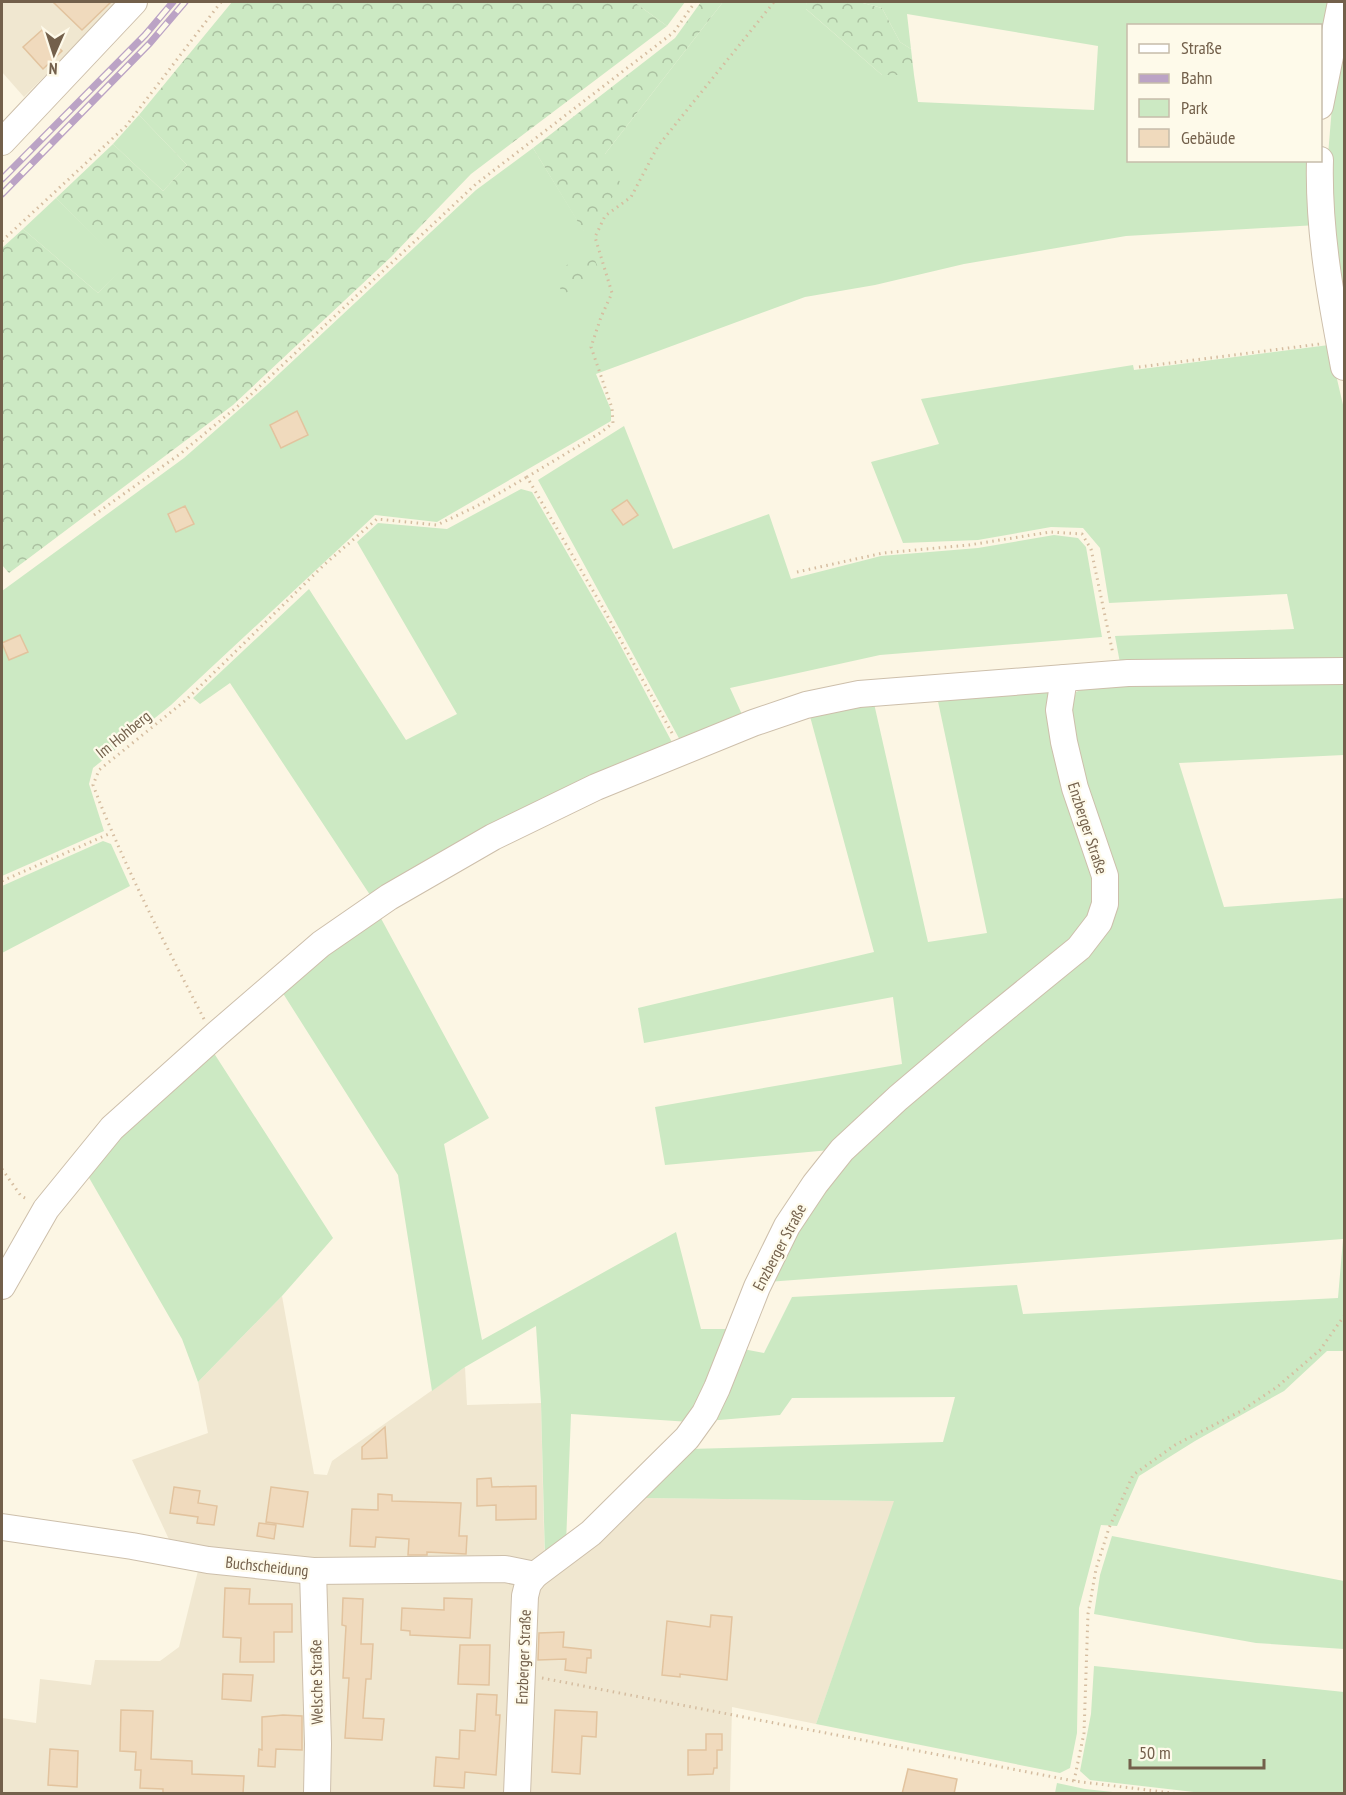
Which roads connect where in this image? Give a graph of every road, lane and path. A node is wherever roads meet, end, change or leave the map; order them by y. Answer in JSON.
{"nodes":[{"id":1,"x":134,"y":2,"type":"edge"},
{"id":2,"x":221,"y":2,"type":"edge"},
{"id":3,"x":696,"y":2,"type":"edge"},
{"id":4,"x":774,"y":2,"type":"edge"},
{"id":5,"x":1341,"y":2,"type":"edge"},
{"id":6,"x":1322,"y":96,"type":"edge"},
{"id":7,"x":2,"y":142,"type":"edge"},
{"id":8,"x":1320,"y":162,"type":"edge"},
{"id":9,"x":2,"y":242,"type":"edge"},
{"id":10,"x":1340,"y":342,"type":"junction"},
{"id":11,"x":1139,"y":367,"type":"dead end"},
{"id":12,"x":1344,"y":367,"type":"edge"},
{"id":13,"x":527,"y":477,"type":"junction"},
{"id":14,"x":94,"y":515,"type":"dead end"},
{"id":15,"x":797,"y":572,"type":"dead end"},
{"id":16,"x":1344,"y":671,"type":"edge"},
{"id":17,"x":1117,"y":673,"type":"junction"},
{"id":18,"x":1064,"y":678,"type":"junction"},
{"id":19,"x":681,"y":751,"type":"junction"},
{"id":20,"x":111,"y":833,"type":"junction"},
{"id":21,"x":2,"y":881,"type":"edge"},
{"id":22,"x":218,"y":1033,"type":"junction"},
{"id":23,"x":2,"y":1169,"type":"edge"},
{"id":24,"x":46,"y":1209,"type":"junction"},
{"id":25,"x":2,"y":1286,"type":"edge"},
{"id":26,"x":1344,"y":1316,"type":"edge"},
{"id":27,"x":2,"y":1527,"type":"edge"},
{"id":28,"x":313,"y":1571,"type":"junction"},
{"id":29,"x":535,"y":1575,"type":"junction"},
{"id":30,"x":522,"y":1675,"type":"junction"},
{"id":31,"x":1074,"y":1781,"type":"junction"},
{"id":32,"x":1137,"y":1789,"type":"junction"},
{"id":33,"x":317,"y":1794,"type":"edge"},
{"id":34,"x":517,"y":1794,"type":"edge"},
{"id":35,"x":1137,"y":1794,"type":"edge"},
{"id":36,"x":1180,"y":1794,"type":"edge"}],
"edges":[{"from":1,"to":7,"type":"street"},
{"from":2,"to":9,"type":"path"},
{"from":3,"to":14,"type":"path"},
{"from":4,"to":13,"type":"path","name":"Im Hohberg"},
{"from":5,"to":6,"type":"street"},
{"from":8,"to":10,"type":"street"},
{"from":10,"to":11,"type":"path"},
{"from":10,"to":12,"type":"street"},
{"from":13,"to":19,"type":"path"},
{"from":13,"to":20,"type":"path","name":"Im Hohberg"},
{"from":15,"to":17,"type":"path"},
{"from":16,"to":17,"type":"street"},
{"from":17,"to":18,"type":"street"},
{"from":18,"to":19,"type":"street"},
{"from":18,"to":29,"type":"street","name":"Enzberger Straße"},
{"from":19,"to":22,"type":"street"},
{"from":20,"to":21,"type":"path"},
{"from":20,"to":22,"type":"path","name":"Im Hohberg"},
{"from":22,"to":24,"type":"street"},
{"from":23,"to":24,"type":"path"},
{"from":24,"to":25,"type":"street"},
{"from":26,"to":31,"type":"path"},
{"from":27,"to":28,"type":"street","name":"Buchscheidung"},
{"from":28,"to":29,"type":"street","name":"Buchscheidung"},
{"from":28,"to":33,"type":"street","name":"Welsche Straße"},
{"from":29,"to":30,"type":"street","name":"Enzberger Straße"},
{"from":30,"to":31,"type":"path"},
{"from":30,"to":34,"type":"street","name":"Enzberger Straße"},
{"from":31,"to":32,"type":"path"},
{"from":32,"to":35,"type":"path"},
{"from":32,"to":36,"type":"path"}]}
